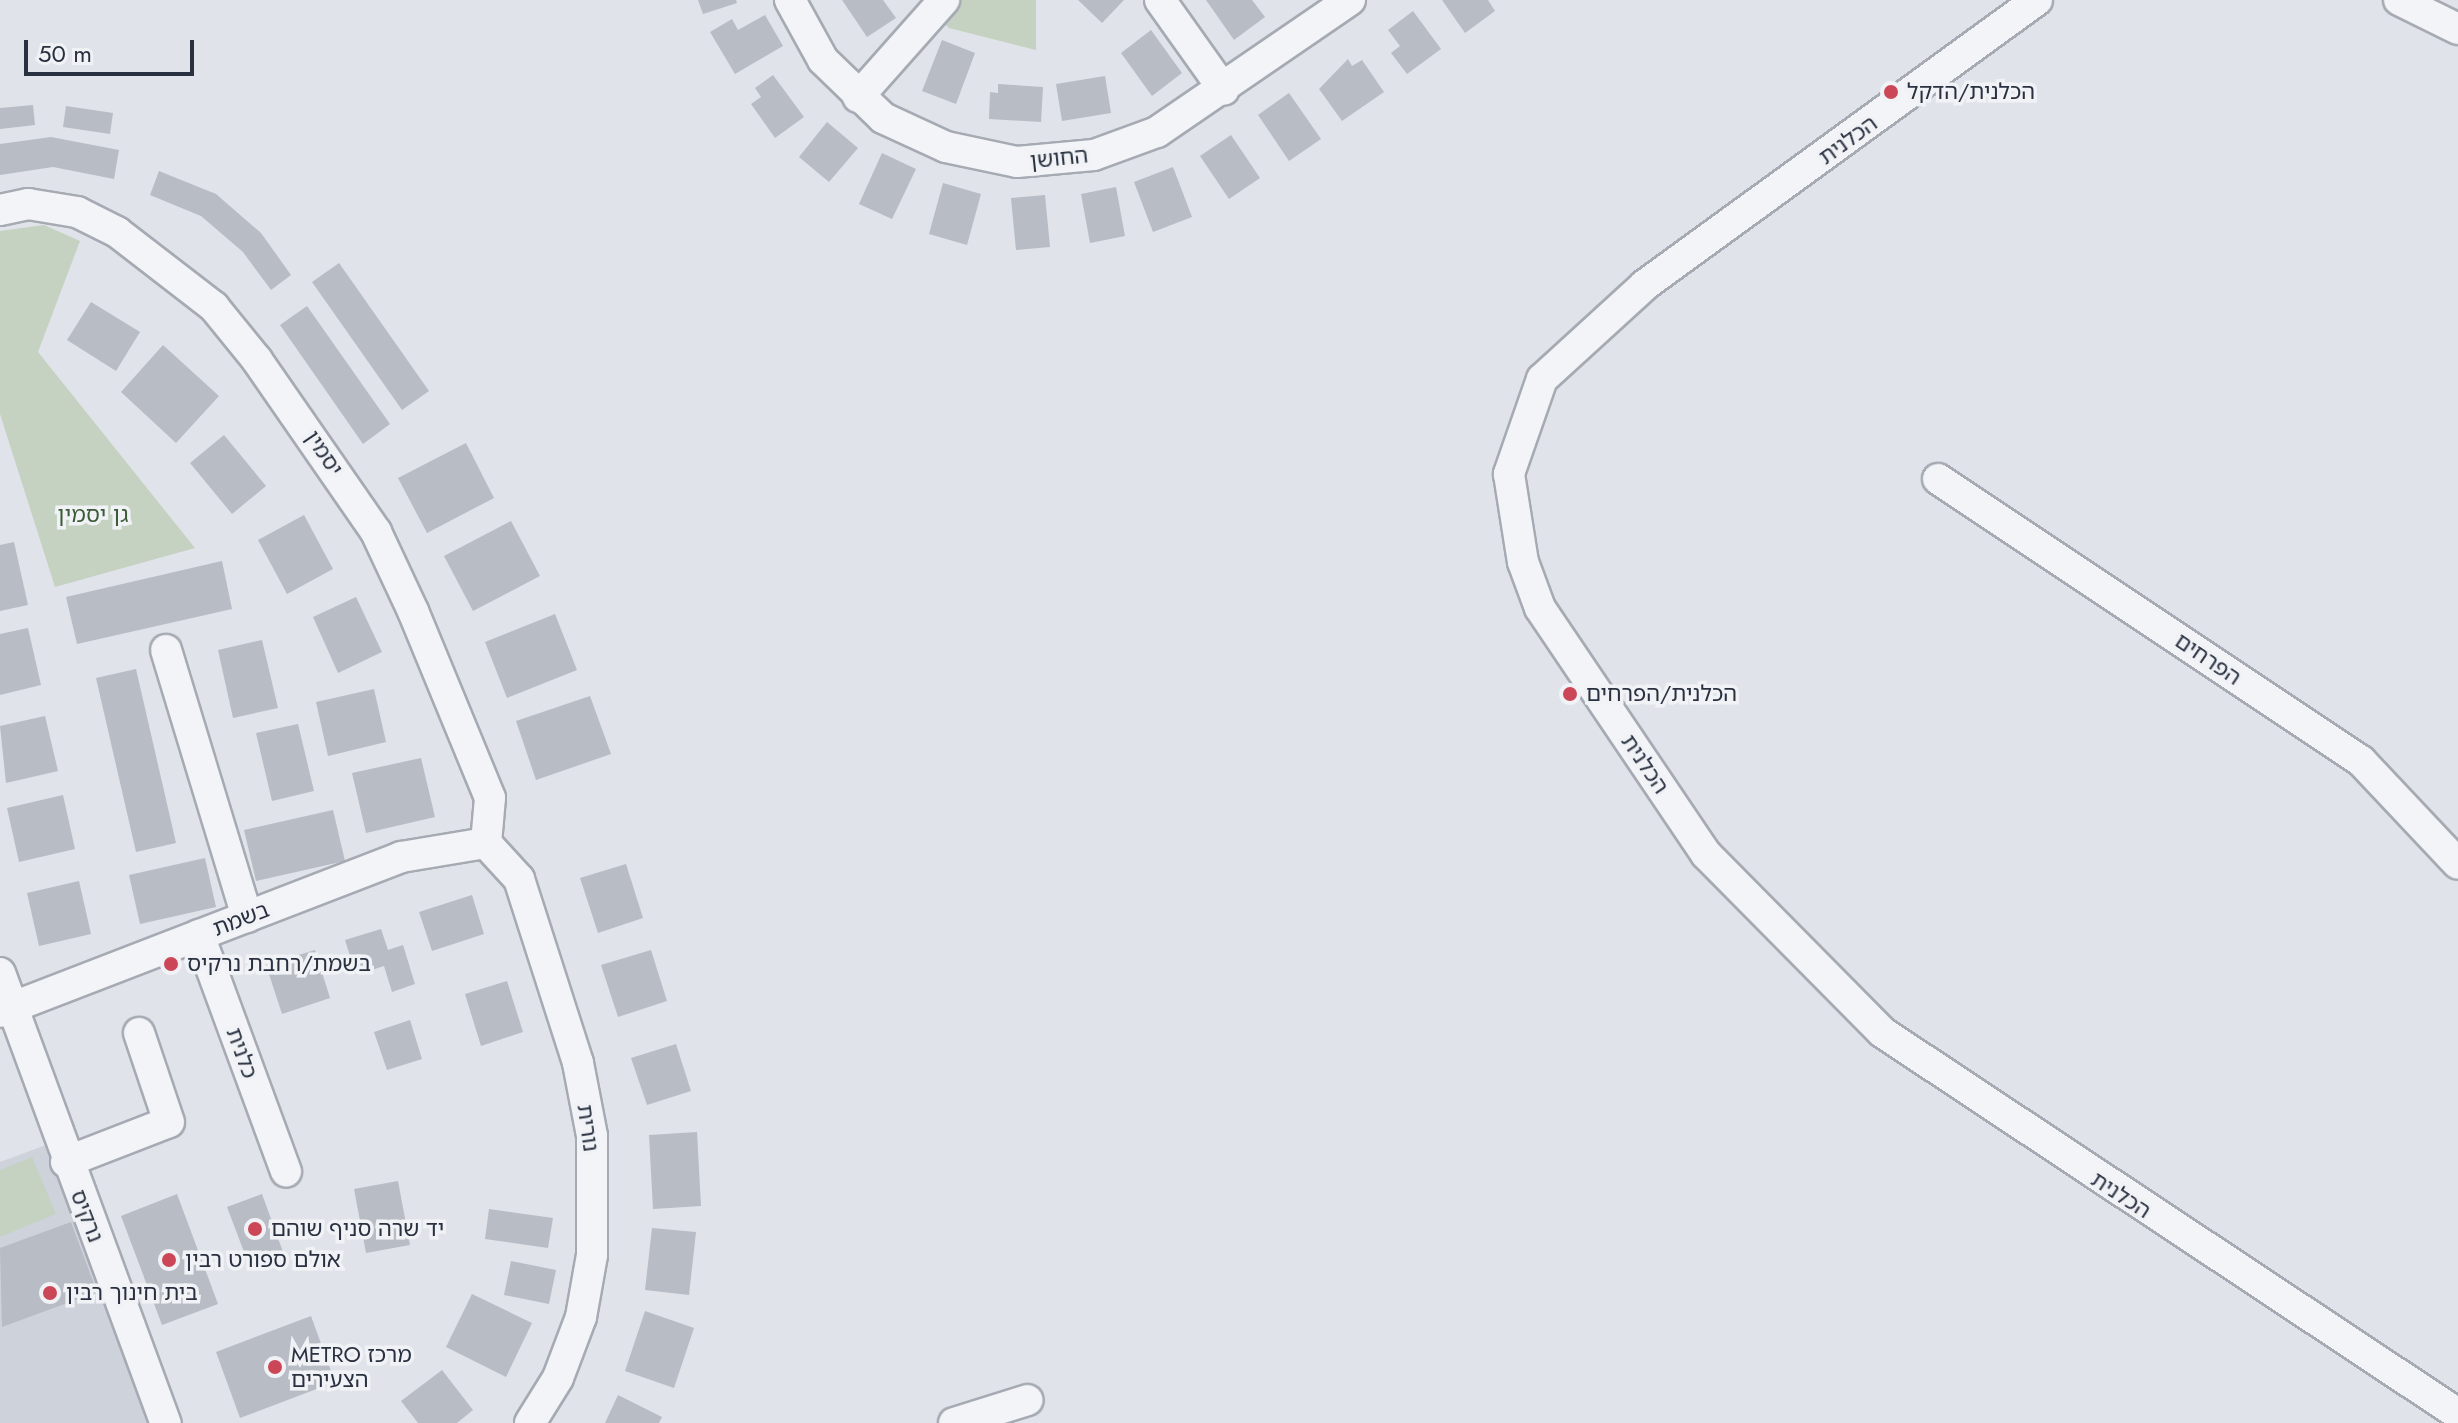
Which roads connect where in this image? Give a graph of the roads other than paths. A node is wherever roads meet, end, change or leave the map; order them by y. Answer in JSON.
{"nodes":[{"id":1,"x":790,"y":0,"type":"edge"},
{"id":2,"x":944,"y":0,"type":"edge"},
{"id":3,"x":1160,"y":0,"type":"edge"},
{"id":4,"x":1350,"y":0,"type":"edge"},
{"id":5,"x":2037,"y":0,"type":"edge"},
{"id":6,"x":2399,"y":0,"type":"edge"},
{"id":7,"x":2458,"y":29,"type":"edge"},
{"id":8,"x":1224,"y":90,"type":"junction"},
{"id":9,"x":858,"y":97,"type":"junction"},
{"id":10,"x":0,"y":210,"type":"edge"},
{"id":11,"x":1938,"y":479,"type":"dead end"},
{"id":12,"x":166,"y":650,"type":"dead end"},
{"id":13,"x":486,"y":843,"type":"junction"},
{"id":14,"x":2458,"y":864,"type":"edge"},
{"id":15,"x":247,"y":917,"type":"junction"},
{"id":16,"x":199,"y":935,"type":"junction"},
{"id":17,"x":0,"y":973,"type":"edge"},
{"id":18,"x":4,"y":1011,"type":"edge"},
{"id":19,"x":139,"y":1033,"type":"dead end"},
{"id":20,"x":66,"y":1162,"type":"junction"},
{"id":21,"x":286,"y":1171,"type":"dead end"},
{"id":22,"x":1028,"y":1400,"type":"dead end"},
{"id":23,"x":2458,"y":1414,"type":"edge"},
{"id":24,"x":992,"y":1418,"type":"edge"},
{"id":25,"x":166,"y":1423,"type":"edge"},
{"id":26,"x":530,"y":1423,"type":"edge"},
{"id":27,"x":954,"y":1423,"type":"edge"}],
"edges":[{"from":1,"to":9,"type":"street","name":"החושן"},
{"from":2,"to":9,"type":"street"},
{"from":3,"to":8,"type":"street"},
{"from":4,"to":8,"type":"street","name":"החושן"},
{"from":5,"to":23,"type":"street","name":"הכלנית"},
{"from":6,"to":7,"type":"street"},
{"from":8,"to":9,"type":"street","name":"החושן"},
{"from":10,"to":13,"type":"street","name":"יסמין"},
{"from":11,"to":14,"type":"street","name":"הפרחים"},
{"from":12,"to":15,"type":"street"},
{"from":13,"to":15,"type":"street","name":"בשמת"},
{"from":13,"to":26,"type":"street","name":"נורית"},
{"from":15,"to":16,"type":"street","name":"בשמת"},
{"from":16,"to":18,"type":"street","name":"בשמת"},
{"from":16,"to":21,"type":"street","name":"כלנית"},
{"from":17,"to":18,"type":"street"},
{"from":18,"to":20,"type":"street","name":"נרקיס"},
{"from":19,"to":20,"type":"street"},
{"from":20,"to":25,"type":"street","name":"נרקיס"},
{"from":22,"to":24,"type":"street"},
{"from":24,"to":27,"type":"street"}]}
